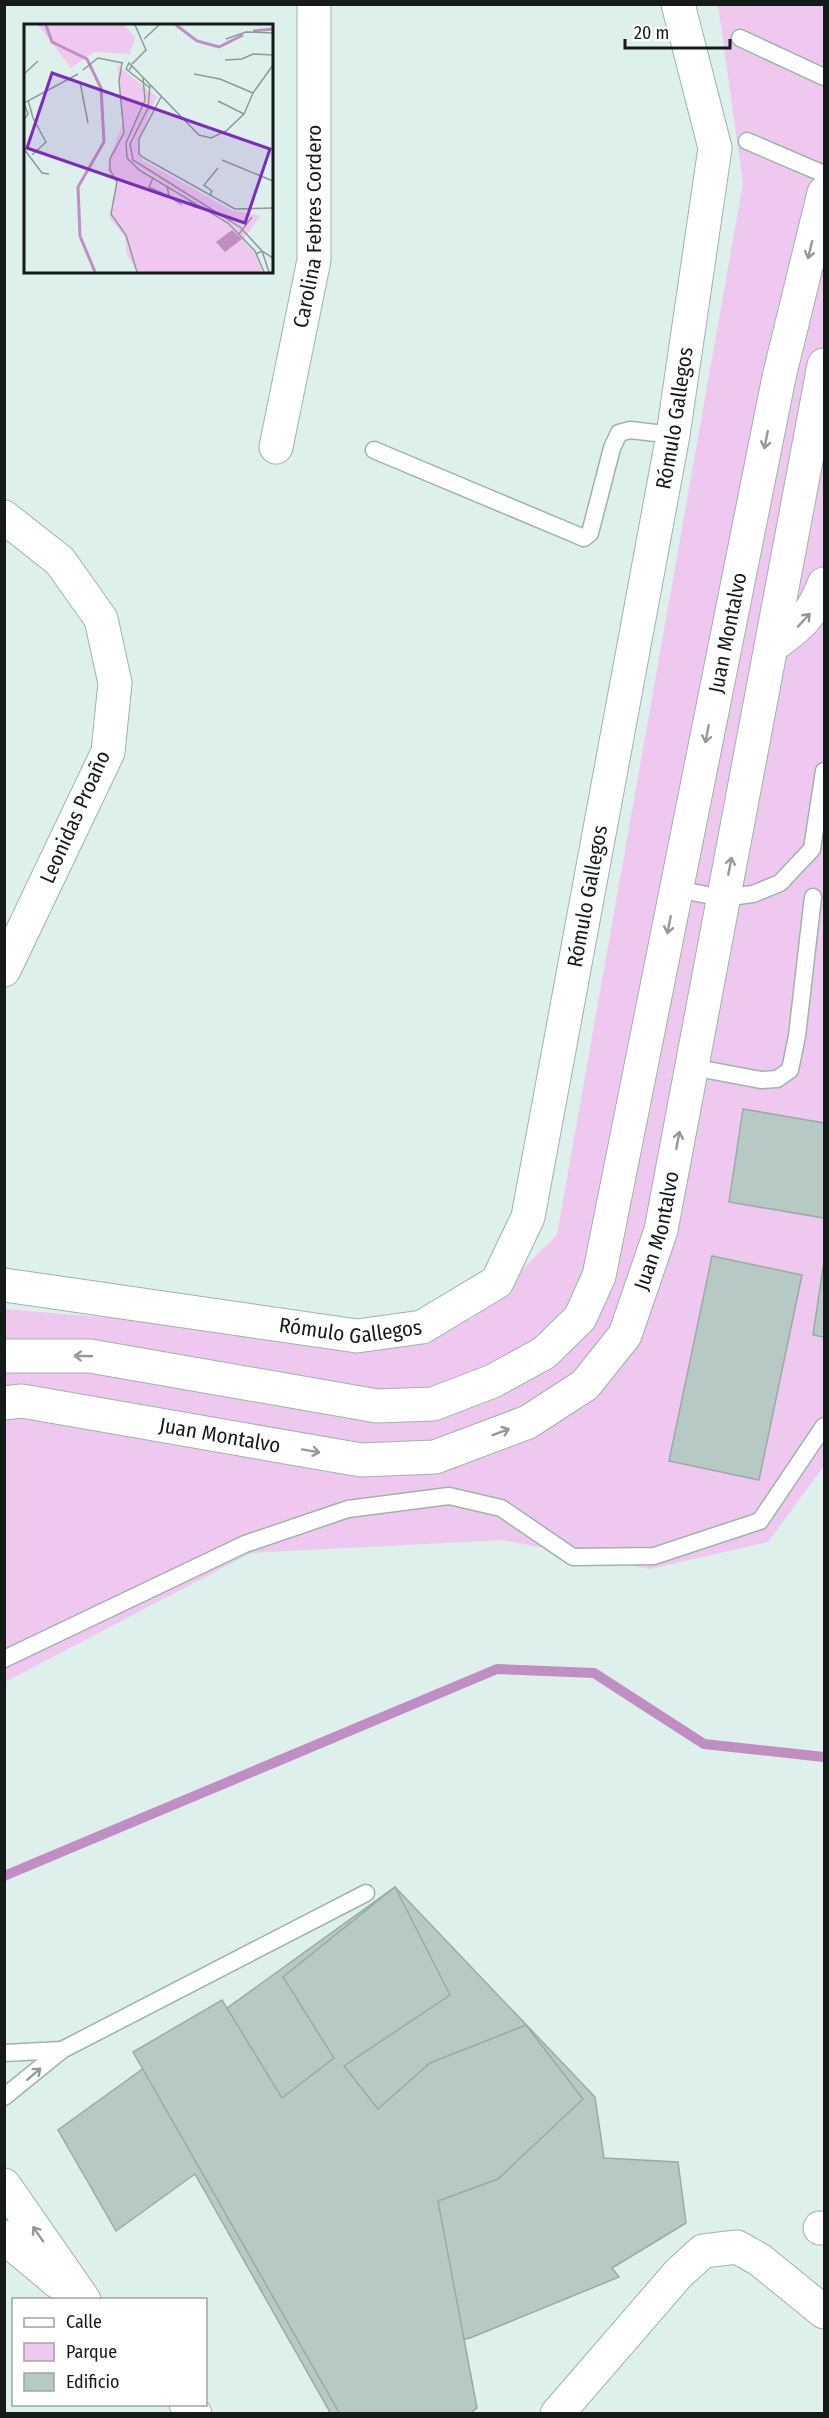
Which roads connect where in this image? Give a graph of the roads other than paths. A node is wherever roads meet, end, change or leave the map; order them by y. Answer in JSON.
{"nodes":[{"id":1,"x":314,"y":4,"type":"edge"},
{"id":2,"x":678,"y":4,"type":"edge"},
{"id":3,"x":740,"y":38,"type":"dead end"},
{"id":4,"x":825,"y":77,"type":"edge"},
{"id":5,"x":747,"y":141,"type":"dead end"},
{"id":6,"x":825,"y":174,"type":"edge"},
{"id":7,"x":825,"y":194,"type":"edge"},
{"id":8,"x":822,"y":376,"type":"edge"},
{"id":9,"x":779,"y":377,"type":"junction"},
{"id":10,"x":673,"y":435,"type":"junction"},
{"id":11,"x":811,"y":436,"type":"junction"},
{"id":12,"x":276,"y":447,"type":"dead end"},
{"id":13,"x":374,"y":450,"type":"dead end"},
{"id":14,"x":825,"y":486,"type":"edge"},
{"id":15,"x":4,"y":517,"type":"edge"},
{"id":16,"x":825,"y":584,"type":"edge"},
{"id":17,"x":772,"y":646,"type":"junction"},
{"id":18,"x":825,"y":771,"type":"edge"},
{"id":19,"x":676,"y":889,"type":"junction"},
{"id":20,"x":813,"y":897,"type":"dead end"},
{"id":21,"x":723,"y":898,"type":"junction"},
{"id":22,"x":4,"y":970,"type":"edge"},
{"id":23,"x":692,"y":1067,"type":"junction"},
{"id":24,"x":4,"y":1285,"type":"edge"},
{"id":25,"x":4,"y":1356,"type":"edge"},
{"id":26,"x":4,"y":1403,"type":"edge"},
{"id":27,"x":434,"y":1404,"type":"junction"},
{"id":28,"x":825,"y":1426,"type":"edge"},
{"id":29,"x":435,"y":1457,"type":"junction"},
{"id":30,"x":4,"y":1659,"type":"edge"},
{"id":31,"x":366,"y":1893,"type":"dead end"},
{"id":32,"x":62,"y":2050,"type":"junction"},
{"id":33,"x":4,"y":2053,"type":"edge"},
{"id":34,"x":4,"y":2097,"type":"edge"},
{"id":35,"x":4,"y":2185,"type":"edge"},
{"id":36,"x":4,"y":2237,"type":"edge"},
{"id":37,"x":76,"y":2298,"type":"edge"},
{"id":38,"x":83,"y":2298,"type":"edge"},
{"id":39,"x":825,"y":2312,"type":"edge"},
{"id":40,"x":556,"y":2414,"type":"edge"}],
"edges":[{"from":1,"to":12,"type":"street","name":"Carolina Febres Cordero"},
{"from":2,"to":10,"type":"street","name":"Rómulo Gallegos"},
{"from":3,"to":4,"type":"lane"},
{"from":5,"to":6,"type":"lane"},
{"from":7,"to":9,"type":"street","name":"Juan Montalvo","one_way":true},
{"from":8,"to":9,"type":"street","name":"Juan Montalvo"},
{"from":8,"to":11,"type":"street","name":"Juan Montalvo"},
{"from":9,"to":19,"type":"street","name":"Juan Montalvo","one_way":true},
{"from":10,"to":13,"type":"lane"},
{"from":10,"to":24,"type":"street","name":"Rómulo Gallegos"},
{"from":11,"to":14,"type":"street"},
{"from":11,"to":17,"type":"street","name":"Juan Montalvo"},
{"from":15,"to":22,"type":"street","name":"Leonidas Proaño"},
{"from":17,"to":16,"type":"street","one_way":true},
{"from":21,"to":17,"type":"street","name":"Juan Montalvo","one_way":true},
{"from":18,"to":21,"type":"lane"},
{"from":19,"to":21,"type":"lane"},
{"from":19,"to":27,"type":"street","name":"Juan Montalvo","one_way":true},
{"from":20,"to":23,"type":"lane"},
{"from":21,"to":23,"type":"street","name":"Juan Montalvo"},
{"from":29,"to":23,"type":"street","name":"Juan Montalvo","one_way":true},
{"from":27,"to":25,"type":"street","name":"Juan Montalvo","one_way":true},
{"from":26,"to":29,"type":"street","name":"Juan Montalvo","one_way":true},
{"from":27,"to":29,"type":"street"},
{"from":28,"to":30,"type":"lane"},
{"from":31,"to":32,"type":"lane"},
{"from":32,"to":33,"type":"lane"},
{"from":34,"to":32,"type":"lane","one_way":true},
{"from":38,"to":35,"type":"street","one_way":true},
{"from":36,"to":37,"type":"street"},
{"from":39,"to":40,"type":"street"}]}
